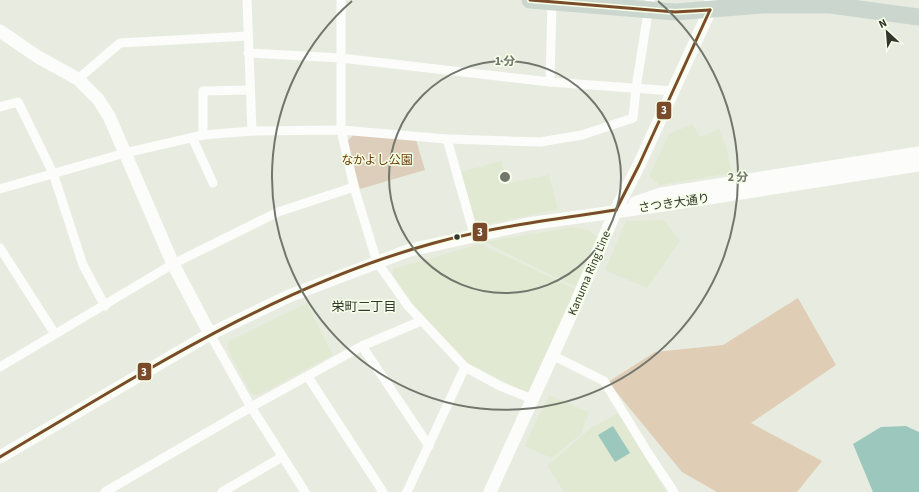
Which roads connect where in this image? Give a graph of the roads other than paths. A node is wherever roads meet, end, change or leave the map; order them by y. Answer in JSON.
{"nodes":[{"id":1,"x":247,"y":0,"type":"edge"},
{"id":2,"x":341,"y":0,"type":"edge"},
{"id":3,"x":543,"y":1,"type":"edge"},
{"id":4,"x":829,"y":2,"type":"edge"},
{"id":5,"x":713,"y":3,"type":"edge"},
{"id":6,"x":649,"y":5,"type":"edge"},
{"id":7,"x":919,"y":17,"type":"edge"},
{"id":8,"x":0,"y":31,"type":"edge"},
{"id":9,"x":248,"y":36,"type":"junction"},
{"id":10,"x":248,"y":53,"type":"junction"},
{"id":11,"x":341,"y":58,"type":"junction"},
{"id":12,"x":78,"y":79,"type":"junction"},
{"id":13,"x":550,"y":82,"type":"junction"},
{"id":14,"x":636,"y":88,"type":"junction"},
{"id":15,"x":250,"y":90,"type":"junction"},
{"id":16,"x":674,"y":91,"type":"junction"},
{"id":17,"x":0,"y":106,"type":"edge"},
{"id":18,"x":341,"y":130,"type":"junction"},
{"id":19,"x":252,"y":131,"type":"junction"},
{"id":20,"x":203,"y":135,"type":"junction"},
{"id":21,"x":192,"y":137,"type":"junction"},
{"id":22,"x":447,"y":139,"type":"junction"},
{"id":23,"x":125,"y":153,"type":"junction"},
{"id":24,"x":919,"y":153,"type":"edge"},
{"id":25,"x":919,"y":165,"type":"edge"},
{"id":26,"x":53,"y":173,"type":"junction"},
{"id":27,"x":213,"y":183,"type":"dead end"},
{"id":28,"x":354,"y":188,"type":"junction"},
{"id":29,"x":0,"y":189,"type":"edge"},
{"id":30,"x":616,"y":210,"type":"junction"},
{"id":31,"x":474,"y":234,"type":"junction"},
{"id":32,"x":0,"y":248,"type":"edge"},
{"id":33,"x":377,"y":262,"type":"junction"},
{"id":34,"x":174,"y":264,"type":"junction"},
{"id":35,"x":105,"y":306,"type":"junction"},
{"id":36,"x":421,"y":321,"type":"junction"},
{"id":37,"x":55,"y":334,"type":"junction"},
{"id":38,"x":210,"y":334,"type":"junction"},
{"id":39,"x":362,"y":346,"type":"junction"},
{"id":40,"x":552,"y":355,"type":"junction"},
{"id":41,"x":0,"y":367,"type":"edge"},
{"id":42,"x":465,"y":368,"type":"junction"},
{"id":43,"x":308,"y":376,"type":"junction"},
{"id":44,"x":532,"y":399,"type":"junction"},
{"id":45,"x":251,"y":407,"type":"junction"},
{"id":46,"x":429,"y":446,"type":"junction"},
{"id":47,"x":0,"y":457,"type":"edge"},
{"id":48,"x":282,"y":457,"type":"junction"},
{"id":49,"x":105,"y":492,"type":"edge"},
{"id":50,"x":222,"y":492,"type":"edge"},
{"id":51,"x":305,"y":492,"type":"edge"},
{"id":52,"x":383,"y":492,"type":"edge"},
{"id":53,"x":407,"y":492,"type":"edge"},
{"id":54,"x":490,"y":492,"type":"edge"},
{"id":55,"x":674,"y":492,"type":"edge"}],
"edges":[{"from":1,"to":9,"type":"street"},
{"from":2,"to":11,"type":"street"},
{"from":3,"to":6,"type":"highway"},
{"from":3,"to":13,"type":"street"},
{"from":4,"to":5,"type":"highway"},
{"from":4,"to":7,"type":"highway"},
{"from":5,"to":6,"type":"highway"},
{"from":5,"to":16,"type":"street","name":"Kanuma Ring Line"},
{"from":6,"to":14,"type":"street"},
{"from":8,"to":12,"type":"street"},
{"from":9,"to":10,"type":"street"},
{"from":9,"to":12,"type":"street"},
{"from":10,"to":11,"type":"street"},
{"from":10,"to":15,"type":"street"},
{"from":11,"to":13,"type":"street"},
{"from":11,"to":18,"type":"street"},
{"from":12,"to":23,"type":"street"},
{"from":13,"to":14,"type":"street"},
{"from":14,"to":16,"type":"street"},
{"from":14,"to":22,"type":"street"},
{"from":15,"to":19,"type":"street"},
{"from":15,"to":20,"type":"street"},
{"from":16,"to":30,"type":"street","name":"Kanuma Ring Line"},
{"from":17,"to":26,"type":"street"},
{"from":18,"to":19,"type":"street"},
{"from":18,"to":22,"type":"street"},
{"from":18,"to":28,"type":"street"},
{"from":19,"to":20,"type":"street"},
{"from":20,"to":21,"type":"street"},
{"from":21,"to":23,"type":"street"},
{"from":21,"to":27,"type":"street"},
{"from":22,"to":31,"type":"street"},
{"from":23,"to":26,"type":"street"},
{"from":23,"to":34,"type":"street"},
{"from":24,"to":30,"type":"street","name":"さつき大通り"},
{"from":25,"to":30,"type":"street","name":"さつき大通り"},
{"from":26,"to":29,"type":"street"},
{"from":26,"to":35,"type":"street"},
{"from":28,"to":33,"type":"street"},
{"from":28,"to":34,"type":"street"},
{"from":30,"to":31,"type":"street"},
{"from":30,"to":40,"type":"street","name":"Kanuma Ring Line"},
{"from":31,"to":33,"type":"street"},
{"from":32,"to":37,"type":"street"},
{"from":33,"to":36,"type":"street"},
{"from":33,"to":38,"type":"street"},
{"from":34,"to":35,"type":"street"},
{"from":34,"to":38,"type":"street"},
{"from":35,"to":37,"type":"street"},
{"from":36,"to":39,"type":"street"},
{"from":36,"to":42,"type":"street"},
{"from":37,"to":41,"type":"street"},
{"from":38,"to":45,"type":"street"},
{"from":38,"to":47,"type":"street"},
{"from":39,"to":43,"type":"street"},
{"from":39,"to":46,"type":"street"},
{"from":40,"to":44,"type":"street","name":"Kanuma Ring Line"},
{"from":40,"to":55,"type":"street"},
{"from":42,"to":44,"type":"street"},
{"from":42,"to":46,"type":"street"},
{"from":43,"to":45,"type":"street"},
{"from":43,"to":52,"type":"street"},
{"from":44,"to":54,"type":"street","name":"Kanuma Ring Line"},
{"from":45,"to":48,"type":"street"},
{"from":45,"to":49,"type":"street"},
{"from":46,"to":53,"type":"street"},
{"from":48,"to":50,"type":"street"},
{"from":48,"to":51,"type":"street"}]}
